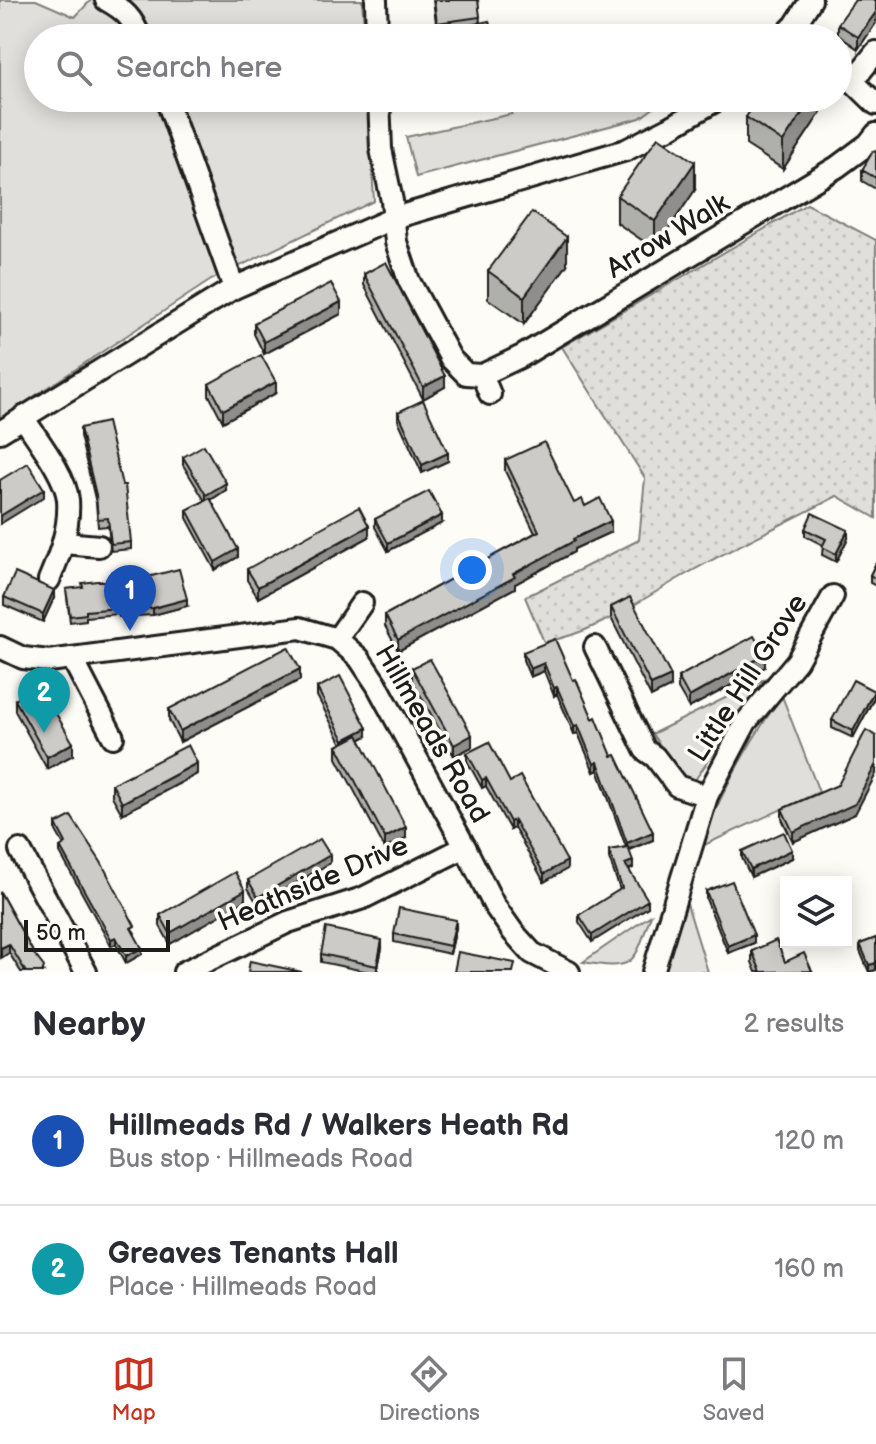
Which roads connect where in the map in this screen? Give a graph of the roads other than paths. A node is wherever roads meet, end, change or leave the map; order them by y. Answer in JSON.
{"nodes":[{"id":1,"x":106,"y":0,"type":"edge"},
{"id":2,"x":376,"y":0,"type":"edge"},
{"id":3,"x":811,"y":0,"type":"edge"},
{"id":4,"x":136,"y":24,"type":"edge"},
{"id":5,"x":377,"y":24,"type":"edge"},
{"id":6,"x":800,"y":24,"type":"edge"},
{"id":7,"x":876,"y":52,"type":"edge"},
{"id":8,"x":852,"y":69,"type":"edge"},
{"id":9,"x":852,"y":81,"type":"edge"},
{"id":10,"x":876,"y":104,"type":"edge"},
{"id":11,"x":171,"y":112,"type":"edge"},
{"id":12,"x":380,"y":112,"type":"edge"},
{"id":13,"x":696,"y":112,"type":"edge"},
{"id":14,"x":876,"y":134,"type":"edge"},
{"id":15,"x":394,"y":218,"type":"junction"},
{"id":16,"x":234,"y":288,"type":"junction"},
{"id":17,"x":23,"y":417,"type":"junction"},
{"id":18,"x":0,"y":432,"type":"edge"},
{"id":19,"x":64,"y":543,"type":"junction"},
{"id":20,"x":99,"y":546,"type":"dead end"},
{"id":21,"x":49,"y":580,"type":"dead end"},
{"id":22,"x":833,"y":596,"type":"dead end"},
{"id":23,"x":362,"y":603,"type":"dead end"},
{"id":24,"x":337,"y":639,"type":"junction"},
{"id":25,"x":595,"y":647,"type":"dead end"},
{"id":26,"x":1,"y":650,"type":"edge"},
{"id":27,"x":72,"y":658,"type":"junction"},
{"id":28,"x":113,"y":737,"type":"dead end"},
{"id":29,"x":707,"y":796,"type":"junction"},
{"id":30,"x":465,"y":847,"type":"junction"},
{"id":31,"x":20,"y":850,"type":"dead end"},
{"id":32,"x":86,"y":972,"type":"edge"},
{"id":33,"x":184,"y":972,"type":"edge"},
{"id":34,"x":569,"y":972,"type":"edge"},
{"id":35,"x":653,"y":972,"type":"edge"}],
"edges":[{"from":1,"to":4,"type":"street"},
{"from":2,"to":5,"type":"street"},
{"from":3,"to":6,"type":"street"},
{"from":7,"to":8,"type":"street"},
{"from":9,"to":10,"type":"street"},
{"from":11,"to":16,"type":"street"},
{"from":12,"to":15,"type":"street","name":"Arrow Walk"},
{"from":13,"to":15,"type":"street"},
{"from":14,"to":15,"type":"street","name":"Arrow Walk"},
{"from":15,"to":16,"type":"street"},
{"from":16,"to":17,"type":"street"},
{"from":17,"to":18,"type":"street"},
{"from":17,"to":19,"type":"street"},
{"from":19,"to":20,"type":"street"},
{"from":19,"to":21,"type":"street"},
{"from":22,"to":29,"type":"street","name":"Little Hill Grove"},
{"from":23,"to":24,"type":"street"},
{"from":24,"to":27,"type":"street","name":"Hillmeads Road"},
{"from":24,"to":30,"type":"street","name":"Hillmeads Road"},
{"from":25,"to":29,"type":"street"},
{"from":26,"to":27,"type":"street","name":"Hillmeads Road"},
{"from":27,"to":28,"type":"street"},
{"from":29,"to":35,"type":"street","name":"Little Hill Grove"},
{"from":30,"to":33,"type":"street","name":"Heathside Drive"},
{"from":30,"to":34,"type":"street","name":"Hillmeads Road"},
{"from":31,"to":32,"type":"street"}]}
